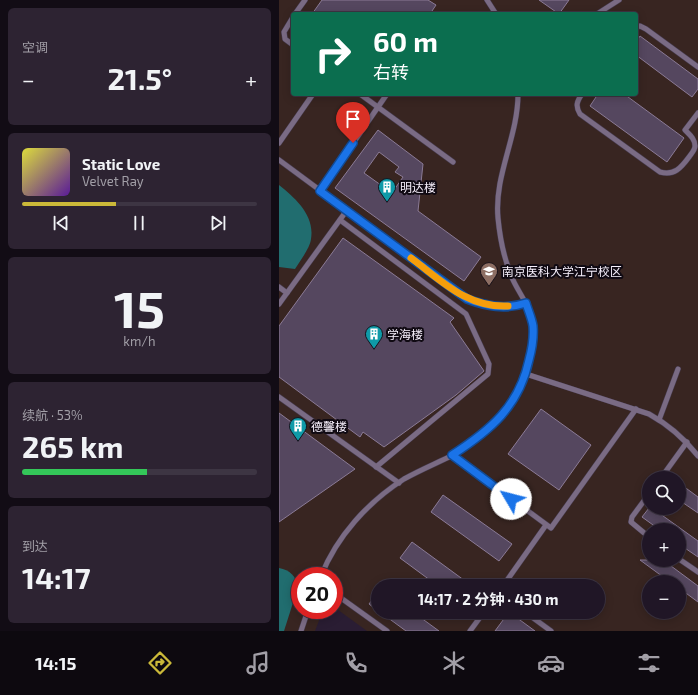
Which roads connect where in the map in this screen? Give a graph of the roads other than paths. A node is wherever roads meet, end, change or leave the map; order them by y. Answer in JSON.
{"nodes":[{"id":1,"x":305,"y":0,"type":"edge"},
{"id":2,"x":487,"y":0,"type":"edge"},
{"id":3,"x":619,"y":0,"type":"edge"},
{"id":4,"x":296,"y":12,"type":"edge"},
{"id":5,"x":495,"y":12,"type":"edge"},
{"id":6,"x":600,"y":12,"type":"edge"},
{"id":7,"x":291,"y":20,"type":"edge"},
{"id":8,"x":638,"y":26,"type":"edge"},
{"id":9,"x":291,"y":44,"type":"edge"},
{"id":10,"x":698,"y":67,"type":"edge"},
{"id":11,"x":312,"y":96,"type":"edge"},
{"id":12,"x":363,"y":96,"type":"edge"},
{"id":13,"x":386,"y":96,"type":"edge"},
{"id":14,"x":519,"y":96,"type":"edge"},
{"id":15,"x":581,"y":96,"type":"edge"},
{"id":16,"x":378,"y":107,"type":"junction"},
{"id":17,"x":698,"y":113,"type":"edge"},
{"id":18,"x":279,"y":143,"type":"edge"},
{"id":19,"x":279,"y":160,"type":"edge"},
{"id":20,"x":453,"y":162,"type":"dead end"},
{"id":21,"x":320,"y":191,"type":"junction"},
{"id":22,"x":347,"y":210,"type":"junction"},
{"id":23,"x":340,"y":220,"type":"junction"},
{"id":24,"x":279,"y":287,"type":"edge"},
{"id":25,"x":287,"y":293,"type":"junction"},
{"id":26,"x":526,"y":303,"type":"junction"},
{"id":27,"x":279,"y":304,"type":"edge"},
{"id":28,"x":678,"y":369,"type":"dead end"},
{"id":29,"x":526,"y":374,"type":"junction"},
{"id":30,"x":279,"y":397,"type":"edge"},
{"id":31,"x":636,"y":409,"type":"junction"},
{"id":32,"x":659,"y":420,"type":"junction"},
{"id":33,"x":687,"y":442,"type":"junction"},
{"id":34,"x":452,"y":455,"type":"junction"},
{"id":35,"x":698,"y":456,"type":"edge"},
{"id":36,"x":376,"y":467,"type":"junction"},
{"id":37,"x":666,"y":471,"type":"edge"},
{"id":38,"x":399,"y":483,"type":"junction"},
{"id":39,"x":642,"y":503,"type":"edge"},
{"id":40,"x":547,"y":525,"type":"junction"},
{"id":41,"x":642,"y":531,"type":"edge"},
{"id":42,"x":686,"y":563,"type":"edge"},
{"id":43,"x":326,"y":567,"type":"edge"},
{"id":44,"x":698,"y":572,"type":"edge"},
{"id":45,"x":508,"y":579,"type":"edge"},
{"id":46,"x":343,"y":599,"type":"edge"},
{"id":47,"x":305,"y":619,"type":"edge"},
{"id":48,"x":479,"y":619,"type":"edge"},
{"id":49,"x":535,"y":619,"type":"edge"},
{"id":50,"x":301,"y":631,"type":"edge"},
{"id":51,"x":387,"y":631,"type":"edge"},
{"id":52,"x":471,"y":631,"type":"edge"},
{"id":53,"x":551,"y":631,"type":"edge"}],
"edges":[{"from":1,"to":4,"type":"lane"},
{"from":2,"to":5,"type":"lane"},
{"from":3,"to":6,"type":"lane"},
{"from":7,"to":9,"type":"lane"},
{"from":8,"to":10,"type":"lane"},
{"from":11,"to":18,"type":"lane"},
{"from":12,"to":16,"type":"lane"},
{"from":13,"to":16,"type":"lane"},
{"from":14,"to":26,"type":"lane"},
{"from":15,"to":17,"type":"lane"},
{"from":16,"to":20,"type":"lane"},
{"from":16,"to":21,"type":"lane"},
{"from":19,"to":21,"type":"lane"},
{"from":21,"to":22,"type":"lane"},
{"from":22,"to":23,"type":"lane"},
{"from":22,"to":26,"type":"lane"},
{"from":23,"to":25,"type":"lane"},
{"from":23,"to":36,"type":"lane"},
{"from":24,"to":25,"type":"lane"},
{"from":25,"to":27,"type":"lane"},
{"from":26,"to":29,"type":"lane"},
{"from":28,"to":32,"type":"lane"},
{"from":29,"to":31,"type":"lane"},
{"from":29,"to":34,"type":"lane"},
{"from":30,"to":36,"type":"lane"},
{"from":31,"to":32,"type":"lane"},
{"from":31,"to":40,"type":"lane"},
{"from":32,"to":33,"type":"lane"},
{"from":33,"to":35,"type":"lane"},
{"from":33,"to":37,"type":"lane"},
{"from":34,"to":38,"type":"lane"},
{"from":34,"to":40,"type":"lane"},
{"from":36,"to":38,"type":"lane"},
{"from":38,"to":43,"type":"lane"},
{"from":39,"to":41,"type":"lane"},
{"from":40,"to":45,"type":"lane"},
{"from":42,"to":44,"type":"lane"},
{"from":46,"to":51,"type":"lane"},
{"from":47,"to":50,"type":"lane"},
{"from":48,"to":52,"type":"lane"},
{"from":49,"to":53,"type":"lane"}]}
